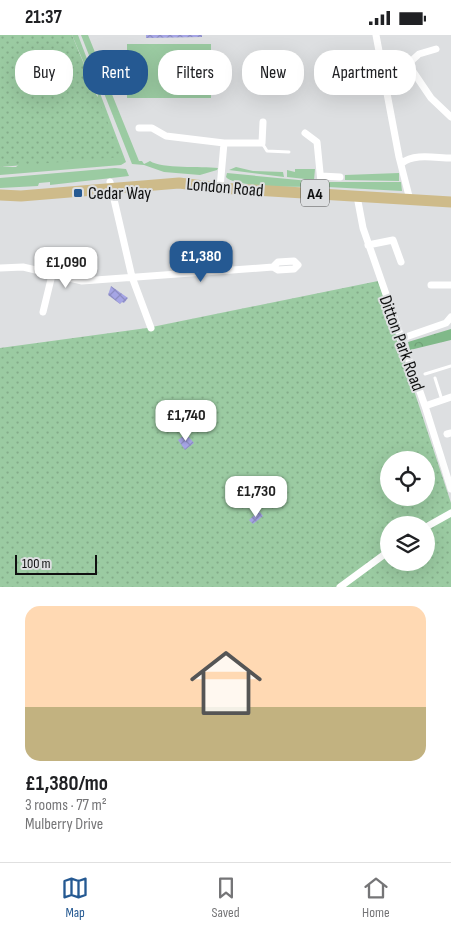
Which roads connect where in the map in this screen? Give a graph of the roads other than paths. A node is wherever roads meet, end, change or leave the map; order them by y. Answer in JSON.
{"nodes":[{"id":1,"x":376,"y":35,"type":"edge"},
{"id":2,"x":436,"y":49,"type":"dead end"},
{"id":3,"x":379,"y":50,"type":"edge"},
{"id":4,"x":387,"y":95,"type":"edge"},
{"id":5,"x":451,"y":117,"type":"edge"},
{"id":6,"x":263,"y":122,"type":"dead end"},
{"id":7,"x":139,"y":128,"type":"dead end"},
{"id":8,"x":305,"y":133,"type":"dead end"},
{"id":9,"x":224,"y":143,"type":"junction"},
{"id":10,"x":262,"y":143,"type":"junction"},
{"id":11,"x":289,"y":152,"type":"dead end"},
{"id":12,"x":451,"y":158,"type":"edge"},
{"id":13,"x":402,"y":163,"type":"junction"},
{"id":14,"x":321,"y":176,"type":"junction"},
{"id":15,"x":340,"y":177,"type":"dead end"},
{"id":16,"x":110,"y":184,"type":"junction"},
{"id":17,"x":220,"y":188,"type":"junction"},
{"id":18,"x":322,"y":193,"type":"junction"},
{"id":19,"x":0,"y":195,"type":"edge"},
{"id":20,"x":357,"y":196,"type":"junction"},
{"id":21,"x":410,"y":200,"type":"junction"},
{"id":22,"x":451,"y":202,"type":"edge"},
{"id":23,"x":368,"y":245,"type":"junction"},
{"id":24,"x":401,"y":262,"type":"dead end"},
{"id":25,"x":272,"y":267,"type":"dead end"},
{"id":26,"x":0,"y":268,"type":"edge"},
{"id":27,"x":52,"y":275,"type":"junction"},
{"id":28,"x":132,"y":277,"type":"junction"},
{"id":29,"x":432,"y":285,"type":"dead end"},
{"id":30,"x":451,"y":285,"type":"edge"},
{"id":31,"x":43,"y":312,"type":"dead end"},
{"id":32,"x":451,"y":317,"type":"edge"},
{"id":33,"x":151,"y":328,"type":"dead end"},
{"id":34,"x":400,"y":339,"type":"junction"},
{"id":35,"x":451,"y":366,"type":"edge"},
{"id":36,"x":425,"y":374,"type":"dead end"},
{"id":37,"x":435,"y":378,"type":"dead end"},
{"id":38,"x":451,"y":397,"type":"edge"},
{"id":39,"x":442,"y":400,"type":"junction"},
{"id":40,"x":425,"y":406,"type":"junction"},
{"id":41,"x":451,"y":489,"type":"edge"},
{"id":42,"x":451,"y":513,"type":"edge"},
{"id":43,"x":435,"y":522,"type":"edge"},
{"id":44,"x":380,"y":558,"type":"edge"},
{"id":45,"x":340,"y":587,"type":"edge"}],
"edges":[{"from":1,"to":3,"type":"street"},
{"from":2,"to":5,"type":"street"},
{"from":4,"to":13,"type":"street"},
{"from":6,"to":10,"type":"street"},
{"from":7,"to":9,"type":"street"},
{"from":8,"to":14,"type":"street"},
{"from":9,"to":10,"type":"street"},
{"from":9,"to":17,"type":"street"},
{"from":10,"to":11,"type":"lane"},
{"from":12,"to":13,"type":"street"},
{"from":13,"to":21,"type":"street"},
{"from":14,"to":15,"type":"street"},
{"from":14,"to":18,"type":"street"},
{"from":16,"to":17,"type":"main road","name":"London Road","number":"A4"},
{"from":16,"to":19,"type":"main road","name":"London Road"},
{"from":16,"to":28,"type":"street"},
{"from":17,"to":18,"type":"main road","name":"London Road","number":"A4"},
{"from":18,"to":20,"type":"main road","name":"London Road","number":"A4"},
{"from":20,"to":21,"type":"main road","name":"London Road","number":"A4"},
{"from":20,"to":23,"type":"street","name":"Ditton Park Road"},
{"from":21,"to":22,"type":"main road","name":"London Road","number":"A4"},
{"from":23,"to":24,"type":"street"},
{"from":23,"to":34,"type":"street","name":"Ditton Park Road"},
{"from":25,"to":28,"type":"street"},
{"from":26,"to":27,"type":"street"},
{"from":27,"to":28,"type":"street"},
{"from":27,"to":31,"type":"street"},
{"from":28,"to":33,"type":"street"},
{"from":29,"to":30,"type":"street"},
{"from":32,"to":34,"type":"street"},
{"from":34,"to":40,"type":"street","name":"Ditton Park Road"},
{"from":35,"to":36,"type":"lane"},
{"from":37,"to":39,"type":"lane"},
{"from":38,"to":39,"type":"street"},
{"from":39,"to":40,"type":"street"},
{"from":40,"to":41,"type":"street","name":"Ditton Park Road"},
{"from":42,"to":43,"type":"street"},
{"from":44,"to":45,"type":"street"}]}
